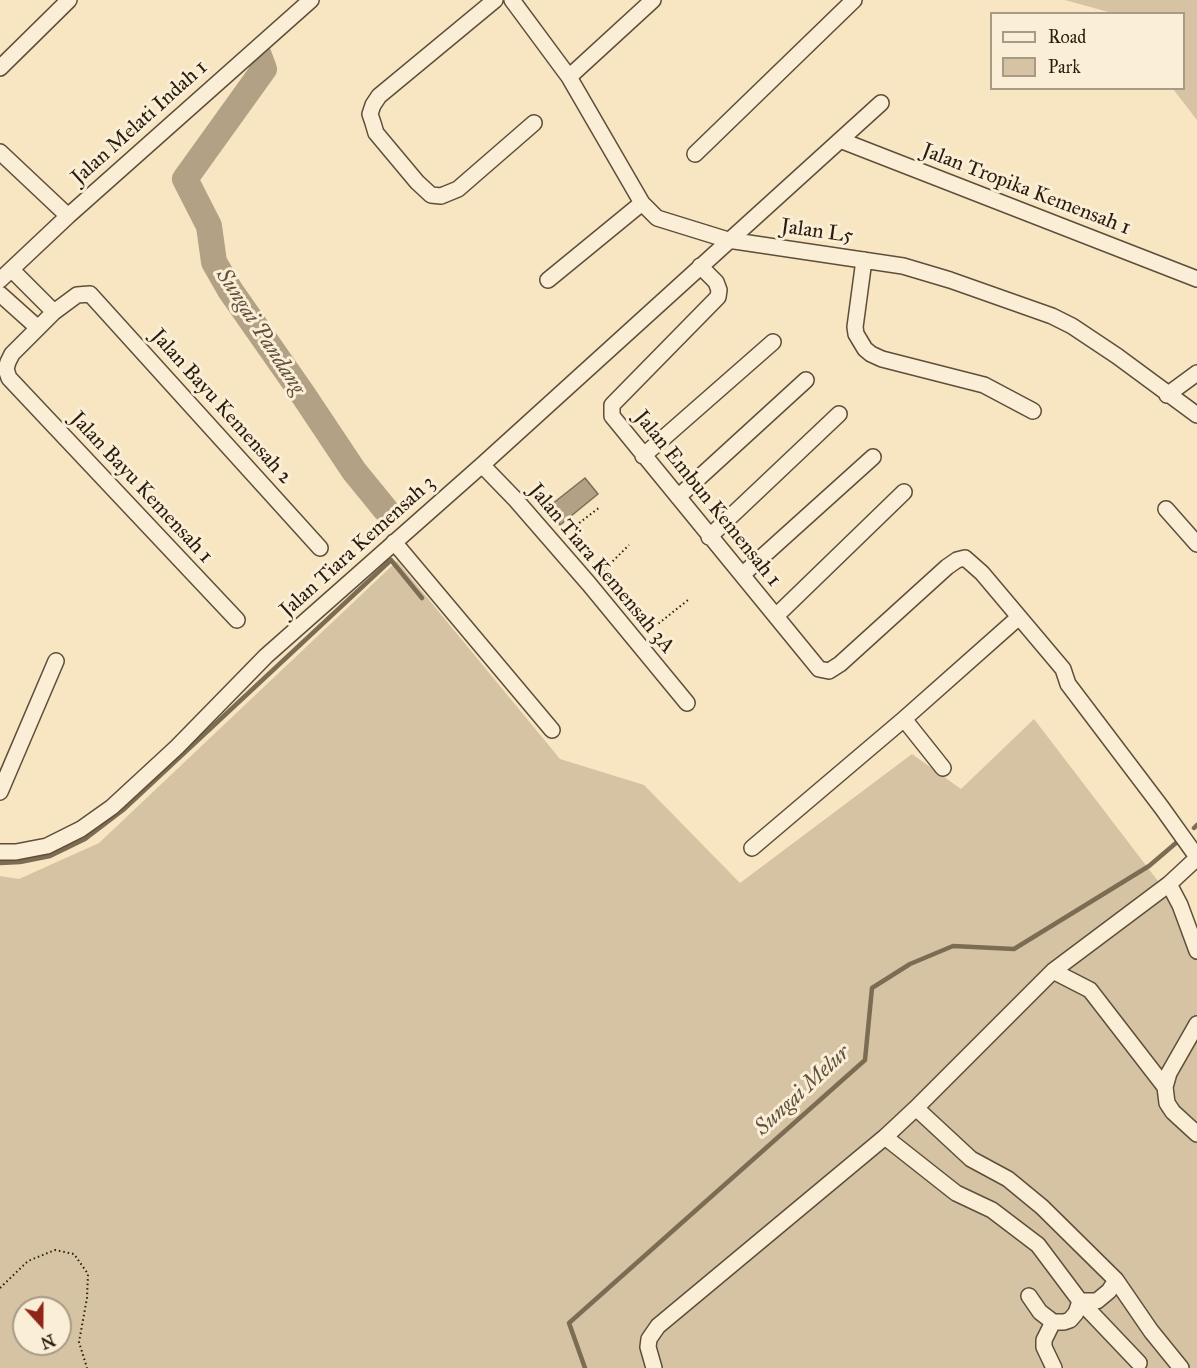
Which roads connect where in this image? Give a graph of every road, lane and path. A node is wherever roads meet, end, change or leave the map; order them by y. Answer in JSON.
{"nodes":[{"id":1,"x":69,"y":0,"type":"edge"},
{"id":2,"x":311,"y":0,"type":"edge"},
{"id":3,"x":495,"y":0,"type":"edge"},
{"id":4,"x":512,"y":0,"type":"edge"},
{"id":5,"x":653,"y":0,"type":"edge"},
{"id":6,"x":854,"y":0,"type":"edge"},
{"id":7,"x":0,"y":68,"type":"edge"},
{"id":8,"x":569,"y":77,"type":"junction"},
{"id":9,"x":881,"y":103,"type":"dead end"},
{"id":10,"x":534,"y":123,"type":"dead end"},
{"id":11,"x":840,"y":140,"type":"junction"},
{"id":12,"x":0,"y":152,"type":"edge"},
{"id":13,"x":695,"y":154,"type":"dead end"},
{"id":14,"x":642,"y":203,"type":"junction"},
{"id":15,"x":68,"y":216,"type":"junction"},
{"id":16,"x":728,"y":240,"type":"junction"},
{"id":17,"x":864,"y":260,"type":"junction"},
{"id":18,"x":700,"y":266,"type":"junction"},
{"id":19,"x":6,"y":275,"type":"edge"},
{"id":20,"x":1197,"y":279,"type":"edge"},
{"id":21,"x":548,"y":280,"type":"dead end"},
{"id":22,"x":0,"y":294,"type":"edge"},
{"id":23,"x":54,"y":312,"type":"junction"},
{"id":24,"x":38,"y":328,"type":"junction"},
{"id":25,"x":773,"y":342,"type":"dead end"},
{"id":26,"x":1197,"y":373,"type":"edge"},
{"id":27,"x":806,"y":380,"type":"dead end"},
{"id":28,"x":1167,"y":395,"type":"junction"},
{"id":29,"x":1193,"y":408,"type":"edge"},
{"id":30,"x":1033,"y":411,"type":"dead end"},
{"id":31,"x":839,"y":414,"type":"dead end"},
{"id":32,"x":643,"y":456,"type":"junction"},
{"id":33,"x":873,"y":457,"type":"dead end"},
{"id":34,"x":482,"y":465,"type":"junction"},
{"id":35,"x":904,"y":492,"type":"dead end"},
{"id":36,"x":678,"y":497,"type":"junction"},
{"id":37,"x":600,"y":507,"type":"dead end"},
{"id":38,"x":1166,"y":509,"type":"dead end"},
{"id":39,"x":709,"y":537,"type":"junction"},
{"id":40,"x":394,"y":542,"type":"junction"},
{"id":41,"x":554,"y":543,"type":"junction"},
{"id":42,"x":1197,"y":544,"type":"edge"},
{"id":43,"x":629,"y":545,"type":"dead end"},
{"id":44,"x":320,"y":548,"type":"dead end"},
{"id":45,"x":742,"y":575,"type":"junction"},
{"id":46,"x":589,"y":584,"type":"junction"},
{"id":47,"x":688,"y":600,"type":"dead end"},
{"id":48,"x":776,"y":616,"type":"junction"},
{"id":49,"x":1019,"y":617,"type":"junction"},
{"id":50,"x":237,"y":620,"type":"dead end"},
{"id":51,"x":637,"y":642,"type":"junction"},
{"id":52,"x":56,"y":661,"type":"dead end"},
{"id":53,"x":687,"y":703,"type":"dead end"},
{"id":54,"x":904,"y":719,"type":"junction"},
{"id":55,"x":552,"y":730,"type":"dead end"},
{"id":56,"x":943,"y":768,"type":"dead end"},
{"id":57,"x":0,"y":792,"type":"edge"},
{"id":58,"x":752,"y":848,"type":"dead end"},
{"id":59,"x":0,"y":852,"type":"edge"},
{"id":60,"x":1197,"y":857,"type":"edge"},
{"id":61,"x":1169,"y":884,"type":"junction"},
{"id":62,"x":1197,"y":951,"type":"edge"},
{"id":63,"x":1053,"y":971,"type":"junction"},
{"id":64,"x":1197,"y":1024,"type":"edge"},
{"id":65,"x":1165,"y":1088,"type":"junction"},
{"id":66,"x":916,"y":1108,"type":"junction"},
{"id":67,"x":1197,"y":1134,"type":"edge"},
{"id":68,"x":885,"y":1137,"type":"junction"},
{"id":69,"x":1116,"y":1280,"type":"junction"},
{"id":70,"x":0,"y":1288,"type":"edge"},
{"id":71,"x":1029,"y":1296,"type":"dead end"},
{"id":72,"x":1080,"y":1301,"type":"junction"},
{"id":73,"x":1053,"y":1322,"type":"junction"},
{"id":74,"x":1140,"y":1363,"type":"dead end"},
{"id":75,"x":87,"y":1368,"type":"edge"},
{"id":76,"x":654,"y":1368,"type":"edge"},
{"id":77,"x":1054,"y":1368,"type":"edge"},
{"id":78,"x":1181,"y":1368,"type":"edge"}],
"edges":[{"from":1,"to":7,"type":"street"},
{"from":2,"to":15,"type":"street","name":"Jalan Melati Indah 1"},
{"from":3,"to":10,"type":"street"},
{"from":4,"to":8,"type":"street","name":"Jalan L5"},
{"from":5,"to":8,"type":"street"},
{"from":6,"to":13,"type":"street"},
{"from":8,"to":14,"type":"street","name":"Jalan L5"},
{"from":9,"to":11,"type":"street","name":"Jalan Tiara Kemensah 3"},
{"from":11,"to":16,"type":"street","name":"Jalan Tiara Kemensah 3"},
{"from":11,"to":20,"type":"street","name":"Jalan Tropika Kemensah 1"},
{"from":12,"to":15,"type":"street"},
{"from":14,"to":16,"type":"street","name":"Jalan L5"},
{"from":14,"to":21,"type":"street"},
{"from":15,"to":19,"type":"street","name":"Jalan Melati Indah 1"},
{"from":16,"to":17,"type":"street","name":"Jalan L5"},
{"from":16,"to":18,"type":"street","name":"Jalan Tiara Kemensah 3"},
{"from":17,"to":28,"type":"street","name":"Jalan L5"},
{"from":17,"to":30,"type":"street"},
{"from":18,"to":32,"type":"street","name":"Jalan Embun Kemensah 1"},
{"from":18,"to":34,"type":"street","name":"Jalan Tiara Kemensah 3"},
{"from":19,"to":23,"type":"street"},
{"from":22,"to":24,"type":"street"},
{"from":23,"to":24,"type":"street"},
{"from":23,"to":44,"type":"street","name":"Jalan Bayu Kemensah 2"},
{"from":24,"to":50,"type":"street","name":"Jalan Bayu Kemensah 1"},
{"from":25,"to":32,"type":"street"},
{"from":26,"to":28,"type":"street"},
{"from":27,"to":36,"type":"street"},
{"from":28,"to":29,"type":"street","name":"Jalan L5"},
{"from":31,"to":39,"type":"street"},
{"from":32,"to":36,"type":"street","name":"Jalan Embun Kemensah 1"},
{"from":33,"to":45,"type":"street"},
{"from":34,"to":40,"type":"street","name":"Jalan Tiara Kemensah 3"},
{"from":34,"to":41,"type":"street","name":"Jalan Tiara Kemensah 3A"},
{"from":35,"to":48,"type":"street"},
{"from":36,"to":39,"type":"street","name":"Jalan Embun Kemensah 1"},
{"from":37,"to":41,"type":"path"},
{"from":38,"to":42,"type":"street"},
{"from":39,"to":45,"type":"street","name":"Jalan Embun Kemensah 1"},
{"from":40,"to":55,"type":"street"},
{"from":40,"to":59,"type":"street","name":"Jalan Tiara Kemensah 3"},
{"from":41,"to":46,"type":"street","name":"Jalan Tiara Kemensah 3A"},
{"from":43,"to":46,"type":"path"},
{"from":45,"to":48,"type":"street","name":"Jalan Embun Kemensah 1"},
{"from":46,"to":51,"type":"street","name":"Jalan Tiara Kemensah 3A"},
{"from":47,"to":51,"type":"path"},
{"from":48,"to":49,"type":"street","name":"Jalan Embun Kemensah 1"},
{"from":49,"to":54,"type":"street"},
{"from":49,"to":60,"type":"street"},
{"from":51,"to":53,"type":"street","name":"Jalan Tiara Kemensah 3A"},
{"from":52,"to":57,"type":"street"},
{"from":54,"to":56,"type":"street"},
{"from":54,"to":58,"type":"street"},
{"from":60,"to":61,"type":"street"},
{"from":61,"to":62,"type":"street"},
{"from":61,"to":63,"type":"street"},
{"from":63,"to":65,"type":"street"},
{"from":63,"to":66,"type":"street"},
{"from":64,"to":65,"type":"street"},
{"from":65,"to":67,"type":"street"},
{"from":66,"to":68,"type":"street"},
{"from":66,"to":69,"type":"street"},
{"from":68,"to":72,"type":"street"},
{"from":68,"to":76,"type":"street"},
{"from":69,"to":72,"type":"street"},
{"from":69,"to":78,"type":"street"},
{"from":70,"to":75,"type":"path"},
{"from":71,"to":73,"type":"street"},
{"from":72,"to":73,"type":"street"},
{"from":72,"to":74,"type":"street"},
{"from":73,"to":77,"type":"street"}]}
